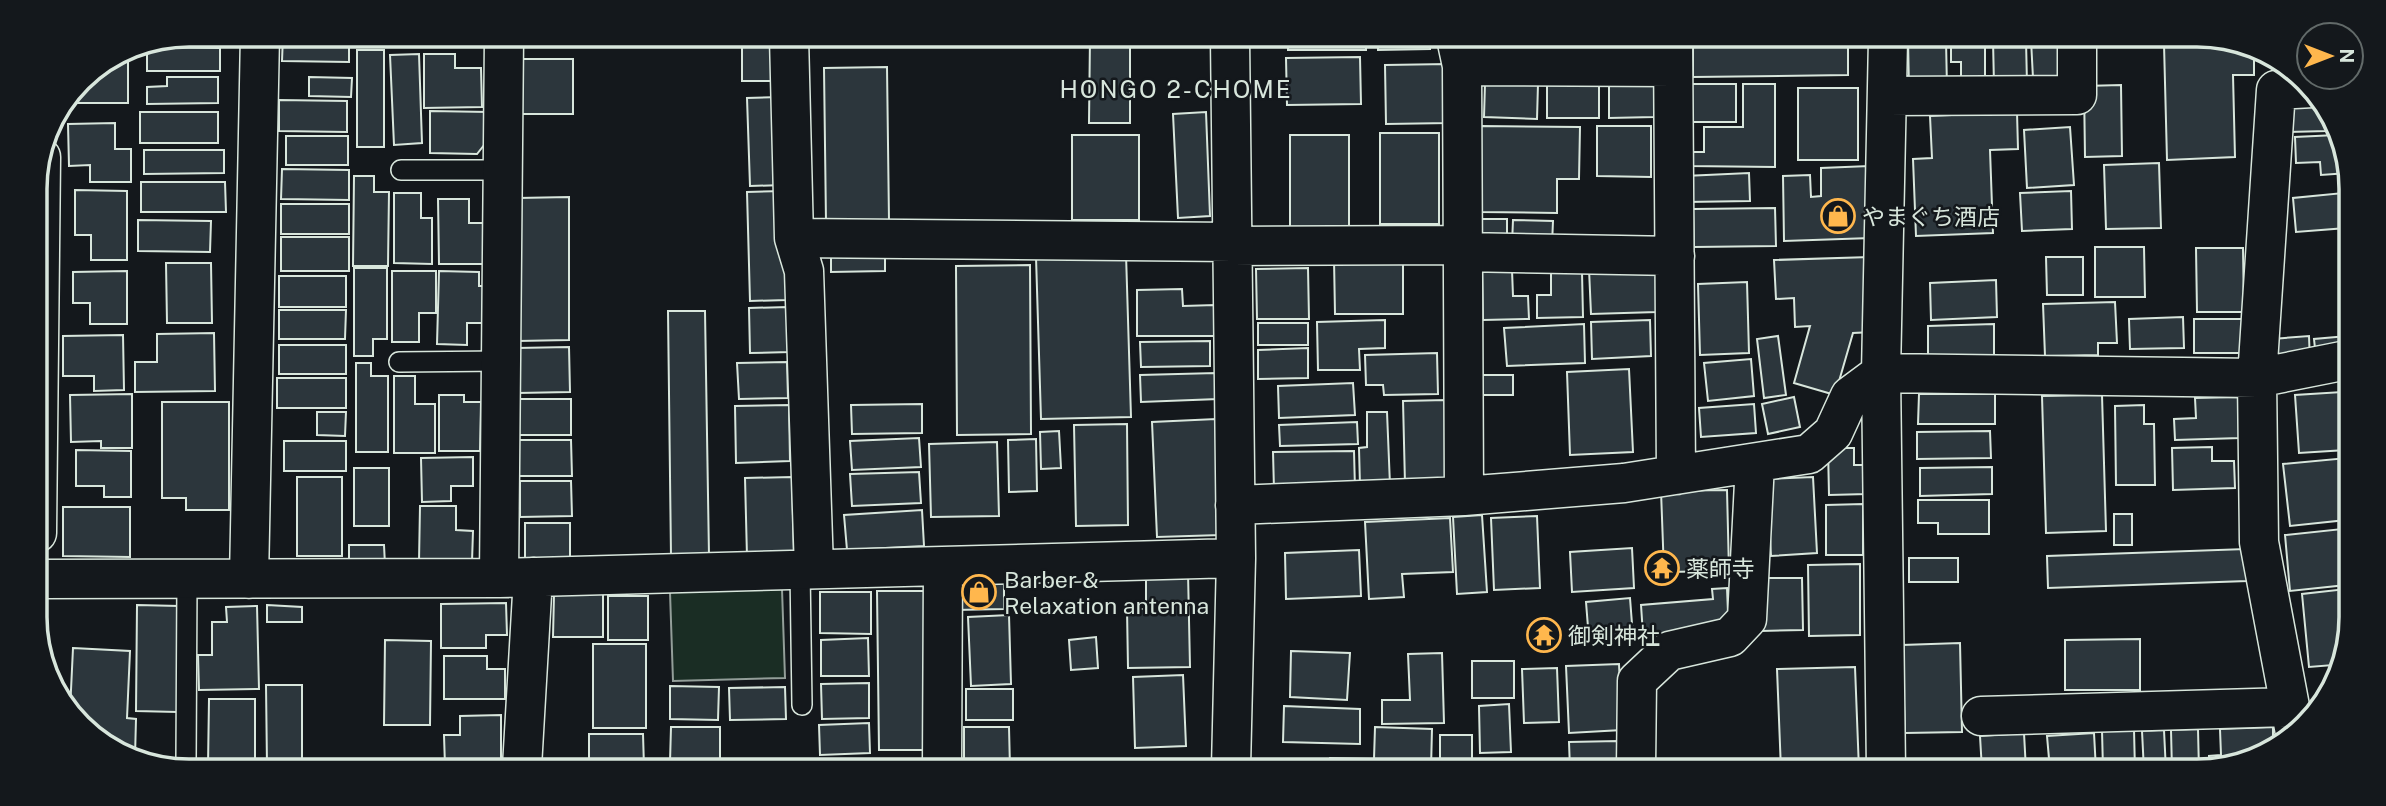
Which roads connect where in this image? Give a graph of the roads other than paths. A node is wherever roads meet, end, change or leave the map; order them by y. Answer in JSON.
{"nodes":[{"id":1,"x":260,"y":47,"type":"edge"},
{"id":2,"x":504,"y":47,"type":"edge"},
{"id":3,"x":789,"y":47,"type":"edge"},
{"id":4,"x":1230,"y":47,"type":"edge"},
{"id":5,"x":1888,"y":47,"type":"edge"},
{"id":6,"x":2077,"y":47,"type":"edge"},
{"id":7,"x":1459,"y":52,"type":"edge"},
{"id":8,"x":1673,"y":53,"type":"edge"},
{"id":9,"x":2289,"y":82,"type":"edge"},
{"id":10,"x":1887,"y":96,"type":"junction"},
{"id":11,"x":401,"y":170,"type":"dead end"},
{"id":12,"x":503,"y":170,"type":"junction"},
{"id":13,"x":794,"y":238,"type":"junction"},
{"id":14,"x":1232,"y":244,"type":"junction"},
{"id":15,"x":1463,"y":249,"type":"junction"},
{"id":16,"x":1675,"y":256,"type":"junction"},
{"id":17,"x":501,"y":361,"type":"junction"},
{"id":18,"x":399,"y":362,"type":"dead end"},
{"id":19,"x":2339,"y":362,"type":"edge"},
{"id":20,"x":1881,"y":373,"type":"junction"},
{"id":21,"x":2257,"y":378,"type":"junction"},
{"id":22,"x":1755,"y":463,"type":"junction"},
{"id":23,"x":1676,"y":475,"type":"junction"},
{"id":24,"x":1465,"y":496,"type":"junction"},
{"id":25,"x":1236,"y":505,"type":"junction"},
{"id":26,"x":1236,"y":558,"type":"junction"},
{"id":27,"x":943,"y":566,"type":"junction"},
{"id":28,"x":807,"y":570,"type":"junction"},
{"id":29,"x":516,"y":578,"type":"junction"},
{"id":30,"x":47,"y":579,"type":"edge"},
{"id":31,"x":187,"y":579,"type":"junction"},
{"id":32,"x":249,"y":579,"type":"junction"},
{"id":33,"x":802,"y":705,"type":"dead end"},
{"id":34,"x":2299,"y":707,"type":"edge"},
{"id":35,"x":1981,"y":716,"type":"dead end"},
{"id":36,"x":1231,"y":758,"type":"edge"},
{"id":37,"x":1636,"y":758,"type":"edge"},
{"id":38,"x":1886,"y":758,"type":"edge"},
{"id":39,"x":186,"y":759,"type":"edge"},
{"id":40,"x":522,"y":759,"type":"edge"},
{"id":41,"x":942,"y":759,"type":"edge"}],
"edges":[{"from":1,"to":32,"type":"street"},
{"from":2,"to":12,"type":"street"},
{"from":3,"to":13,"type":"street"},
{"from":4,"to":14,"type":"street"},
{"from":5,"to":10,"type":"street"},
{"from":6,"to":10,"type":"street"},
{"from":7,"to":8,"type":"street"},
{"from":7,"to":15,"type":"street"},
{"from":8,"to":16,"type":"street"},
{"from":9,"to":21,"type":"street"},
{"from":10,"to":20,"type":"street"},
{"from":11,"to":12,"type":"lane"},
{"from":12,"to":17,"type":"street"},
{"from":13,"to":14,"type":"street"},
{"from":13,"to":28,"type":"street"},
{"from":14,"to":15,"type":"street"},
{"from":14,"to":25,"type":"street"},
{"from":15,"to":16,"type":"street"},
{"from":15,"to":24,"type":"street"},
{"from":16,"to":23,"type":"street"},
{"from":17,"to":18,"type":"lane"},
{"from":17,"to":29,"type":"street"},
{"from":19,"to":21,"type":"street"},
{"from":20,"to":21,"type":"street"},
{"from":20,"to":22,"type":"street"},
{"from":20,"to":38,"type":"street"},
{"from":21,"to":34,"type":"street"},
{"from":22,"to":23,"type":"street"},
{"from":22,"to":37,"type":"street"},
{"from":23,"to":24,"type":"street"},
{"from":24,"to":25,"type":"street"},
{"from":25,"to":26,"type":"street"},
{"from":26,"to":27,"type":"street"},
{"from":26,"to":36,"type":"street"},
{"from":27,"to":28,"type":"street"},
{"from":27,"to":41,"type":"street"},
{"from":28,"to":29,"type":"street"},
{"from":28,"to":33,"type":"lane"},
{"from":29,"to":32,"type":"street"},
{"from":29,"to":40,"type":"street"},
{"from":30,"to":31,"type":"street"},
{"from":31,"to":32,"type":"street"},
{"from":31,"to":39,"type":"lane"},
{"from":34,"to":35,"type":"street"}]}
